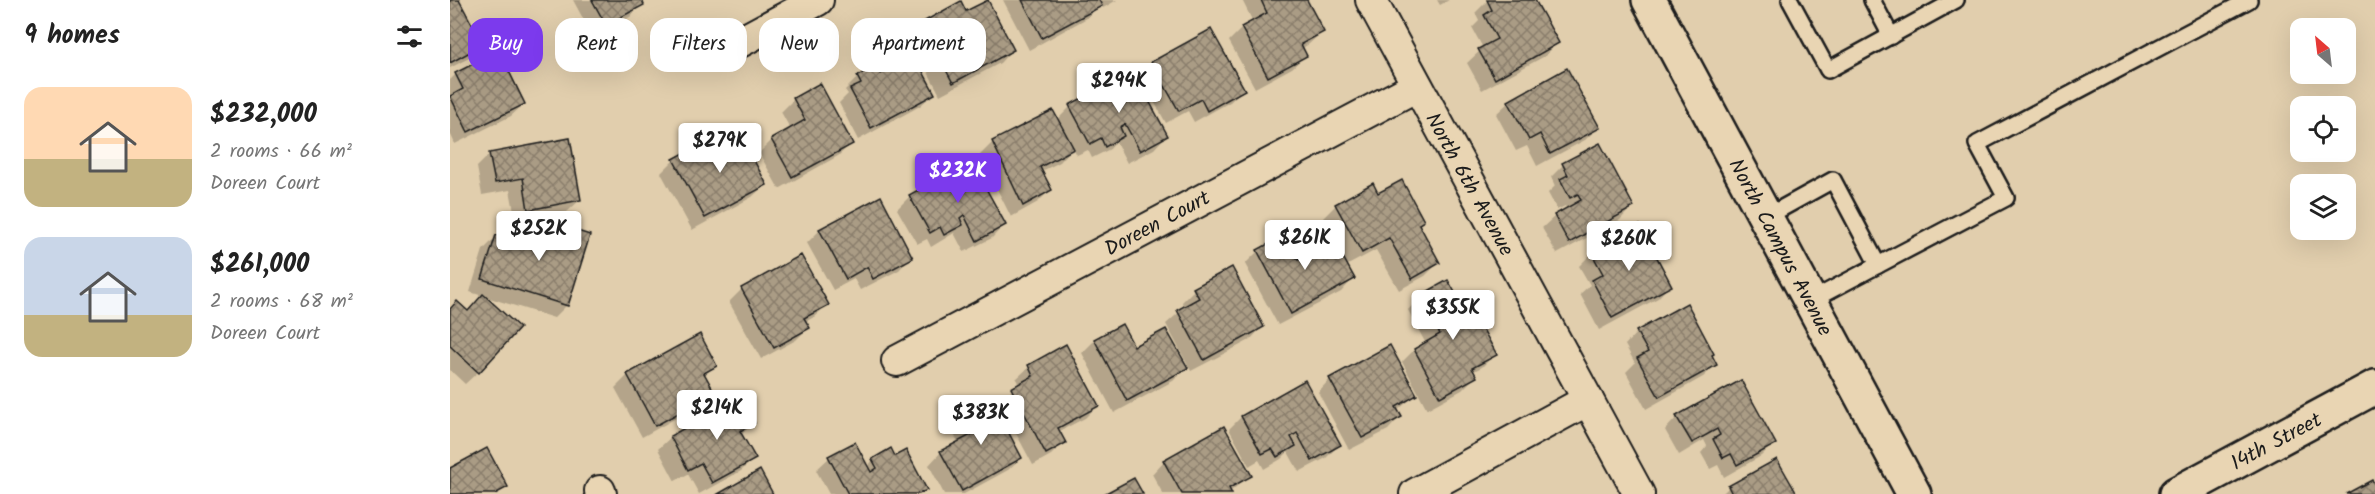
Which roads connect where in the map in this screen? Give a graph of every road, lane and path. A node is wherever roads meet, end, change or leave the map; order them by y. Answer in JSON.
{"nodes":[{"id":1,"x":818,"y":0,"type":"edge"},
{"id":2,"x":1371,"y":0,"type":"edge"},
{"id":3,"x":1649,"y":0,"type":"edge"},
{"id":4,"x":1790,"y":0,"type":"edge"},
{"id":5,"x":1872,"y":0,"type":"edge"},
{"id":6,"x":1956,"y":0,"type":"edge"},
{"id":7,"x":2249,"y":0,"type":"edge"},
{"id":8,"x":1891,"y":36,"type":"junction"},
{"id":9,"x":747,"y":38,"type":"edge"},
{"id":10,"x":1417,"y":86,"type":"junction"},
{"id":11,"x":1766,"y":218,"type":"junction"},
{"id":12,"x":1878,"y":265,"type":"junction"},
{"id":13,"x":1810,"y":301,"type":"junction"},
{"id":14,"x":897,"y":361,"type":"dead end"},
{"id":15,"x":2375,"y":387,"type":"edge"},
{"id":16,"x":1588,"y":400,"type":"junction"},
{"id":17,"x":1415,"y":494,"type":"edge"},
{"id":18,"x":1639,"y":494,"type":"edge"},
{"id":19,"x":1914,"y":494,"type":"edge"},
{"id":20,"x":2176,"y":494,"type":"edge"}],
"edges":[{"from":1,"to":9,"type":"street"},
{"from":2,"to":10,"type":"street","name":"North 6th Avenue"},
{"from":3,"to":11,"type":"main road","name":"North Campus Avenue"},
{"from":4,"to":8,"type":"lane"},
{"from":5,"to":8,"type":"lane"},
{"from":6,"to":8,"type":"lane"},
{"from":7,"to":12,"type":"lane"},
{"from":10,"to":14,"type":"street","name":"Doreen Court"},
{"from":10,"to":16,"type":"street","name":"North 6th Avenue"},
{"from":11,"to":12,"type":"lane"},
{"from":11,"to":13,"type":"main road","name":"North Campus Avenue"},
{"from":12,"to":13,"type":"lane"},
{"from":13,"to":19,"type":"main road","name":"North Campus Avenue"},
{"from":15,"to":20,"type":"main road","name":"14th Street"},
{"from":16,"to":17,"type":"street"},
{"from":16,"to":18,"type":"street","name":"North 6th Avenue"}]}
